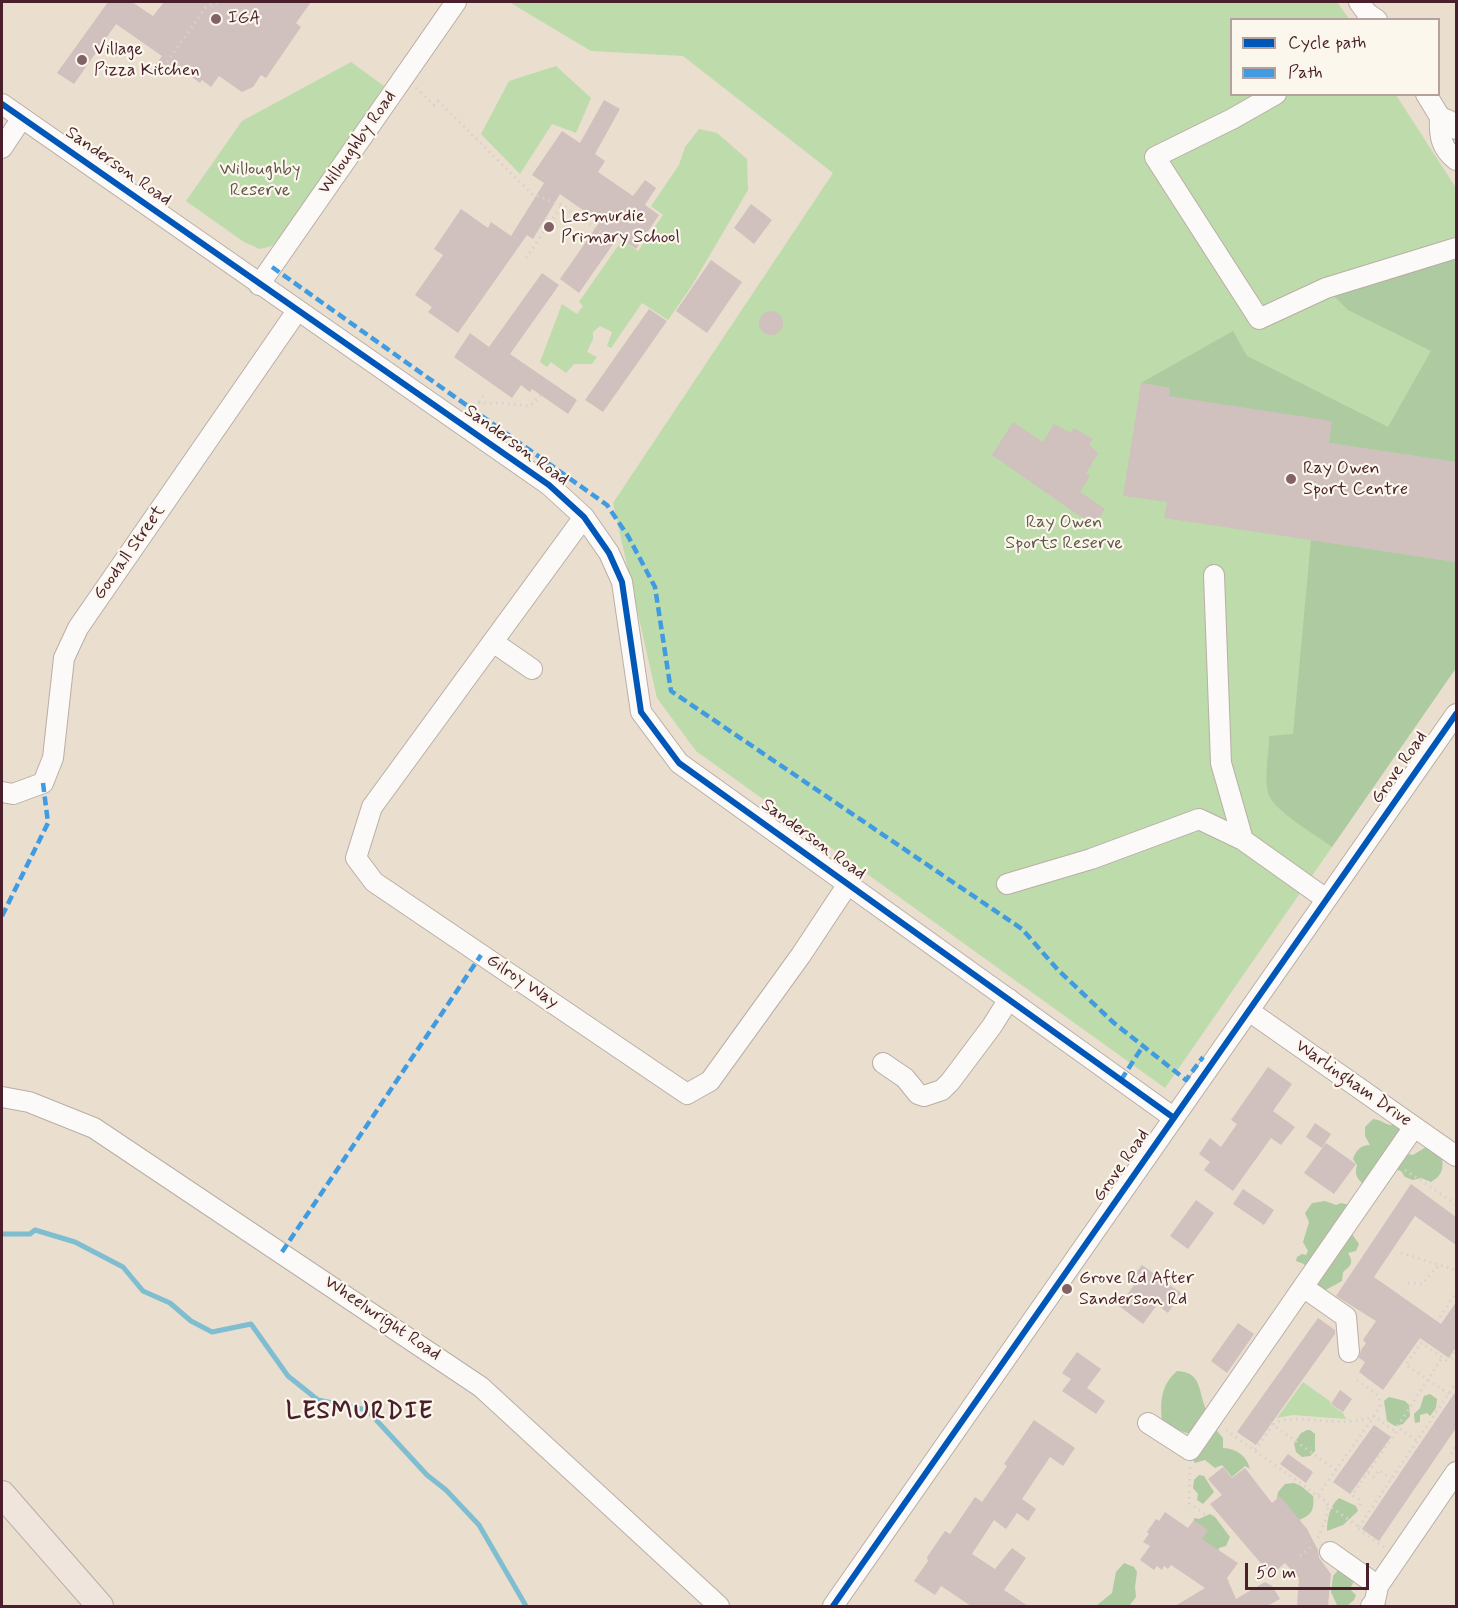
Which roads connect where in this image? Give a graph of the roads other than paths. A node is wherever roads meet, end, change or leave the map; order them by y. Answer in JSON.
{"nodes":[{"id":1,"x":456,"y":2,"type":"edge"},
{"id":2,"x":1359,"y":2,"type":"edge"},
{"id":3,"x":1375,"y":13,"type":"edge"},
{"id":4,"x":1272,"y":96,"type":"edge"},
{"id":5,"x":1426,"y":96,"type":"edge"},
{"id":6,"x":2,"y":104,"type":"edge"},
{"id":7,"x":1440,"y":117,"type":"junction"},
{"id":8,"x":22,"y":118,"type":"junction"},
{"id":9,"x":1456,"y":129,"type":"edge"},
{"id":10,"x":2,"y":148,"type":"edge"},
{"id":11,"x":1456,"y":160,"type":"edge"},
{"id":12,"x":1456,"y":248,"type":"edge"},
{"id":13,"x":259,"y":285,"type":"junction"},
{"id":14,"x":297,"y":311,"type":"junction"},
{"id":15,"x":584,"y":517,"type":"junction"},
{"id":16,"x":1214,"y":574,"type":"dead end"},
{"id":17,"x":493,"y":642,"type":"junction"},
{"id":18,"x":532,"y":669,"type":"dead end"},
{"id":19,"x":1456,"y":714,"type":"edge"},
{"id":20,"x":2,"y":792,"type":"edge"},
{"id":21,"x":1243,"y":840,"type":"junction"},
{"id":22,"x":848,"y":884,"type":"junction"},
{"id":23,"x":1007,"y":884,"type":"dead end"},
{"id":24,"x":1326,"y":899,"type":"junction"},
{"id":25,"x":1009,"y":999,"type":"junction"},
{"id":26,"x":1249,"y":1011,"type":"junction"},
{"id":27,"x":883,"y":1063,"type":"dead end"},
{"id":28,"x":2,"y":1097,"type":"edge"},
{"id":29,"x":1174,"y":1118,"type":"junction"},
{"id":30,"x":1414,"y":1127,"type":"junction"},
{"id":31,"x":1456,"y":1156,"type":"edge"},
{"id":32,"x":1303,"y":1287,"type":"junction"},
{"id":33,"x":1349,"y":1352,"type":"dead end"},
{"id":34,"x":1148,"y":1423,"type":"dead end"},
{"id":35,"x":1456,"y":1472,"type":"edge"},
{"id":36,"x":2,"y":1494,"type":"edge"},
{"id":37,"x":1330,"y":1552,"type":"dead end"},
{"id":38,"x":1378,"y":1586,"type":"junction"},
{"id":39,"x":100,"y":1606,"type":"edge"},
{"id":40,"x":719,"y":1606,"type":"edge"},
{"id":41,"x":833,"y":1606,"type":"edge"},
{"id":42,"x":1371,"y":1606,"type":"edge"}],
"edges":[{"from":1,"to":13,"type":"street","name":"Willoughby Road"},
{"from":2,"to":3,"type":"street"},
{"from":4,"to":12,"type":"street"},
{"from":5,"to":7,"type":"street"},
{"from":6,"to":8,"type":"street","name":"Sanderson Road"},
{"from":7,"to":9,"type":"street"},
{"from":7,"to":11,"type":"street"},
{"from":8,"to":10,"type":"street"},
{"from":8,"to":13,"type":"street","name":"Sanderson Road"},
{"from":13,"to":14,"type":"street","name":"Sanderson Road"},
{"from":14,"to":15,"type":"street","name":"Sanderson Road"},
{"from":14,"to":20,"type":"street","name":"Goodall Street"},
{"from":15,"to":17,"type":"street","name":"Gilroy Way"},
{"from":15,"to":22,"type":"street","name":"Sanderson Road"},
{"from":16,"to":21,"type":"street"},
{"from":17,"to":18,"type":"street"},
{"from":17,"to":22,"type":"street","name":"Gilroy Way"},
{"from":19,"to":24,"type":"street","name":"Grove Road"},
{"from":21,"to":23,"type":"street"},
{"from":21,"to":24,"type":"street"},
{"from":22,"to":25,"type":"street","name":"Sanderson Road"},
{"from":24,"to":26,"type":"street","name":"Grove Road"},
{"from":25,"to":27,"type":"street"},
{"from":25,"to":29,"type":"street","name":"Sanderson Road"},
{"from":26,"to":29,"type":"street","name":"Grove Road"},
{"from":26,"to":30,"type":"street","name":"Warlingham Drive"},
{"from":28,"to":40,"type":"street","name":"Wheelwright Road"},
{"from":29,"to":41,"type":"street","name":"Grove Road"},
{"from":30,"to":31,"type":"street","name":"Warlingham Drive"},
{"from":30,"to":32,"type":"street"},
{"from":32,"to":33,"type":"street"},
{"from":32,"to":34,"type":"street"},
{"from":35,"to":38,"type":"street"},
{"from":36,"to":39,"type":"main road"},
{"from":37,"to":38,"type":"street"},
{"from":38,"to":42,"type":"street"}]}
